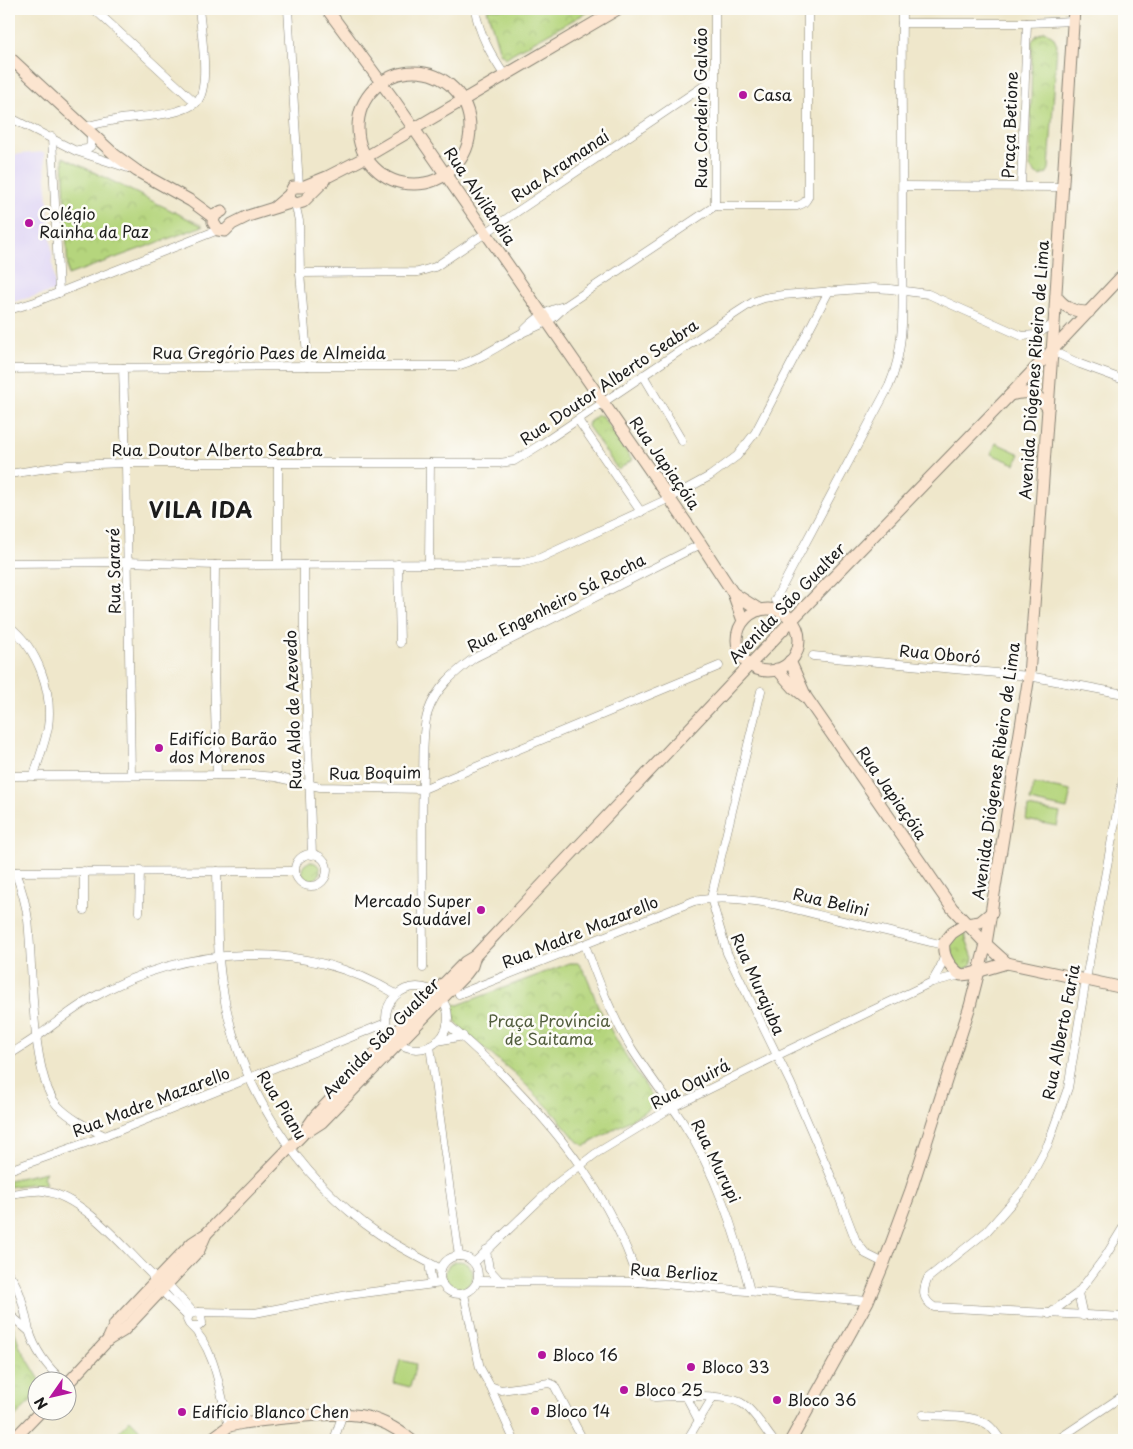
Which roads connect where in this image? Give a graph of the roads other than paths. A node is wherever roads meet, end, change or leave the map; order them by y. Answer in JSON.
{"nodes":[{"id":1,"x":94,"y":9,"type":"edge"},
{"id":2,"x":199,"y":9,"type":"edge"},
{"id":3,"x":288,"y":9,"type":"edge"},
{"id":4,"x":327,"y":9,"type":"edge"},
{"id":5,"x":475,"y":9,"type":"edge"},
{"id":6,"x":618,"y":9,"type":"edge"},
{"id":7,"x":715,"y":9,"type":"edge"},
{"id":8,"x":808,"y":9,"type":"edge"},
{"id":9,"x":902,"y":9,"type":"edge"},
{"id":10,"x":1074,"y":9,"type":"edge"},
{"id":11,"x":1073,"y":21,"type":"junction"},
{"id":12,"x":902,"y":23,"type":"junction"},
{"id":13,"x":1027,"y":23,"type":"junction"},
{"id":14,"x":9,"y":58,"type":"edge"},
{"id":15,"x":505,"y":76,"type":"junction"},
{"id":16,"x":714,"y":79,"type":"junction"},
{"id":17,"x":382,"y":83,"type":"junction"},
{"id":18,"x":463,"y":100,"type":"junction"},
{"id":19,"x":196,"y":103,"type":"junction"},
{"id":20,"x":9,"y":117,"type":"edge"},
{"id":21,"x":100,"y":122,"type":"junction"},
{"id":22,"x":414,"y":129,"type":"junction"},
{"id":23,"x":91,"y":134,"type":"junction"},
{"id":24,"x":52,"y":137,"type":"junction"},
{"id":25,"x":76,"y":151,"type":"junction"},
{"id":26,"x":366,"y":157,"type":"junction"},
{"id":27,"x":137,"y":171,"type":"junction"},
{"id":28,"x":446,"y":175,"type":"junction"},
{"id":29,"x":902,"y":186,"type":"junction"},
{"id":30,"x":1021,"y":187,"type":"junction"},
{"id":31,"x":1063,"y":187,"type":"junction"},
{"id":32,"x":297,"y":195,"type":"junction"},
{"id":33,"x":715,"y":206,"type":"junction"},
{"id":34,"x":222,"y":220,"type":"junction"},
{"id":35,"x":485,"y":232,"type":"junction"},
{"id":36,"x":300,"y":273,"type":"junction"},
{"id":37,"x":1124,"y":274,"type":"edge"},
{"id":38,"x":829,"y":291,"type":"junction"},
{"id":39,"x":902,"y":291,"type":"junction"},
{"id":40,"x":59,"y":292,"type":"junction"},
{"id":41,"x":1056,"y":296,"type":"junction"},
{"id":42,"x":9,"y":310,"type":"edge"},
{"id":43,"x":1089,"y":312,"type":"junction"},
{"id":44,"x":545,"y":319,"type":"junction"},
{"id":45,"x":1054,"y":324,"type":"junction"},
{"id":46,"x":1052,"y":351,"type":"junction"},
{"id":47,"x":308,"y":366,"type":"junction"},
{"id":48,"x":123,"y":368,"type":"junction"},
{"id":49,"x":9,"y":369,"type":"edge"},
{"id":50,"x":643,"y":376,"type":"junction"},
{"id":51,"x":1124,"y":380,"type":"edge"},
{"id":52,"x":1010,"y":395,"type":"junction"},
{"id":53,"x":603,"y":402,"type":"junction"},
{"id":54,"x":1048,"y":408,"type":"junction"},
{"id":55,"x":578,"y":420,"type":"junction"},
{"id":56,"x":682,"y":441,"type":"dead end"},
{"id":57,"x":126,"y":463,"type":"junction"},
{"id":58,"x":278,"y":463,"type":"junction"},
{"id":59,"x":430,"y":463,"type":"junction"},
{"id":60,"x":9,"y":474,"type":"edge"},
{"id":61,"x":670,"y":498,"type":"junction"},
{"id":62,"x":641,"y":512,"type":"junction"},
{"id":63,"x":701,"y":544,"type":"junction"},
{"id":64,"x":127,"y":562,"type":"junction"},
{"id":65,"x":9,"y":563,"type":"edge"},
{"id":66,"x":278,"y":564,"type":"junction"},
{"id":67,"x":398,"y":564,"type":"junction"},
{"id":68,"x":429,"y":564,"type":"junction"},
{"id":69,"x":214,"y":565,"type":"junction"},
{"id":70,"x":304,"y":565,"type":"junction"},
{"id":71,"x":733,"y":593,"type":"junction"},
{"id":72,"x":775,"y":600,"type":"dead end"},
{"id":73,"x":760,"y":610,"type":"junction"},
{"id":74,"x":792,"y":620,"type":"junction"},
{"id":75,"x":743,"y":621,"type":"junction"},
{"id":76,"x":9,"y":626,"type":"edge"},
{"id":77,"x":400,"y":642,"type":"dead end"},
{"id":78,"x":812,"y":656,"type":"dead end"},
{"id":79,"x":790,"y":660,"type":"junction"},
{"id":80,"x":750,"y":665,"type":"junction"},
{"id":81,"x":719,"y":666,"type":"dead end"},
{"id":82,"x":777,"y":669,"type":"junction"},
{"id":83,"x":1029,"y":676,"type":"junction"},
{"id":84,"x":761,"y":691,"type":"dead end"},
{"id":85,"x":1124,"y":694,"type":"edge"},
{"id":86,"x":806,"y":697,"type":"junction"},
{"id":87,"x":1124,"y":774,"type":"edge"},
{"id":88,"x":131,"y":775,"type":"junction"},
{"id":89,"x":217,"y":775,"type":"junction"},
{"id":90,"x":9,"y":776,"type":"edge"},
{"id":91,"x":34,"y":776,"type":"junction"},
{"id":92,"x":309,"y":785,"type":"junction"},
{"id":93,"x":422,"y":788,"type":"junction"},
{"id":94,"x":312,"y":854,"type":"junction"},
{"id":95,"x":140,"y":870,"type":"junction"},
{"id":96,"x":84,"y":871,"type":"junction"},
{"id":97,"x":217,"y":871,"type":"junction"},
{"id":98,"x":295,"y":871,"type":"junction"},
{"id":99,"x":12,"y":872,"type":"edge"},
{"id":100,"x":711,"y":898,"type":"junction"},
{"id":101,"x":952,"y":908,"type":"junction"},
{"id":102,"x":84,"y":910,"type":"dead end"},
{"id":103,"x":139,"y":912,"type":"dead end"},
{"id":104,"x":992,"y":912,"type":"junction"},
{"id":105,"x":966,"y":924,"type":"junction"},
{"id":106,"x":952,"y":933,"type":"junction"},
{"id":107,"x":986,"y":944,"type":"junction"},
{"id":108,"x":585,"y":945,"type":"junction"},
{"id":109,"x":943,"y":951,"type":"junction"},
{"id":110,"x":219,"y":956,"type":"junction"},
{"id":111,"x":1007,"y":963,"type":"junction"},
{"id":112,"x":423,"y":968,"type":"dead end"},
{"id":113,"x":979,"y":972,"type":"junction"},
{"id":114,"x":961,"y":975,"type":"junction"},
{"id":115,"x":1086,"y":979,"type":"junction"},
{"id":116,"x":932,"y":982,"type":"junction"},
{"id":117,"x":1124,"y":988,"type":"edge"},
{"id":118,"x":396,"y":994,"type":"junction"},
{"id":119,"x":459,"y":994,"type":"dead end"},
{"id":120,"x":438,"y":995,"type":"junction"},
{"id":121,"x":386,"y":1024,"type":"junction"},
{"id":122,"x":447,"y":1024,"type":"junction"},
{"id":123,"x":463,"y":1036,"type":"junction"},
{"id":124,"x":37,"y":1037,"type":"junction"},
{"id":125,"x":395,"y":1040,"type":"junction"},
{"id":126,"x":438,"y":1041,"type":"junction"},
{"id":127,"x":430,"y":1046,"type":"junction"},
{"id":128,"x":9,"y":1055,"type":"edge"},
{"id":129,"x":776,"y":1056,"type":"junction"},
{"id":130,"x":248,"y":1079,"type":"junction"},
{"id":131,"x":672,"y":1108,"type":"junction"},
{"id":132,"x":105,"y":1136,"type":"junction"},
{"id":133,"x":291,"y":1147,"type":"junction"},
{"id":134,"x":581,"y":1165,"type":"junction"},
{"id":135,"x":9,"y":1170,"type":"edge"},
{"id":136,"x":9,"y":1194,"type":"edge"},
{"id":137,"x":1124,"y":1226,"type":"edge"},
{"id":138,"x":486,"y":1250,"type":"junction"},
{"id":139,"x":458,"y":1256,"type":"junction"},
{"id":140,"x":429,"y":1263,"type":"junction"},
{"id":141,"x":474,"y":1263,"type":"junction"},
{"id":142,"x":884,"y":1264,"type":"junction"},
{"id":143,"x":441,"y":1269,"type":"junction"},
{"id":144,"x":9,"y":1274,"type":"edge"},
{"id":145,"x":159,"y":1281,"type":"junction"},
{"id":146,"x":477,"y":1281,"type":"junction"},
{"id":147,"x":500,"y":1281,"type":"junction"},
{"id":148,"x":639,"y":1282,"type":"junction"},
{"id":149,"x":442,"y":1283,"type":"junction"},
{"id":150,"x":432,"y":1284,"type":"junction"},
{"id":151,"x":750,"y":1291,"type":"junction"},
{"id":152,"x":1078,"y":1293,"type":"junction"},
{"id":153,"x":464,"y":1294,"type":"junction"},
{"id":154,"x":868,"y":1301,"type":"junction"},
{"id":155,"x":9,"y":1314,"type":"edge"},
{"id":156,"x":1049,"y":1314,"type":"junction"},
{"id":157,"x":1083,"y":1316,"type":"junction"},
{"id":158,"x":197,"y":1317,"type":"junction"},
{"id":159,"x":1124,"y":1317,"type":"edge"},
{"id":160,"x":30,"y":1332,"type":"junction"},
{"id":161,"x":204,"y":1344,"type":"junction"},
{"id":162,"x":56,"y":1372,"type":"edge"},
{"id":163,"x":76,"y":1372,"type":"edge"},
{"id":164,"x":490,"y":1386,"type":"junction"},
{"id":165,"x":1124,"y":1395,"type":"edge"},
{"id":166,"x":686,"y":1396,"type":"junction"},
{"id":167,"x":654,"y":1397,"type":"dead end"},
{"id":168,"x":713,"y":1397,"type":"junction"},
{"id":169,"x":343,"y":1413,"type":"junction"},
{"id":170,"x":923,"y":1415,"type":"dead end"},
{"id":171,"x":699,"y":1421,"type":"junction"},
{"id":172,"x":30,"y":1422,"type":"edge"},
{"id":173,"x":229,"y":1426,"type":"junction"},
{"id":174,"x":13,"y":1440,"type":"edge"},
{"id":175,"x":210,"y":1440,"type":"edge"},
{"id":176,"x":334,"y":1440,"type":"edge"},
{"id":177,"x":411,"y":1440,"type":"edge"},
{"id":178,"x":514,"y":1440,"type":"edge"},
{"id":179,"x":583,"y":1440,"type":"edge"},
{"id":180,"x":687,"y":1440,"type":"edge"},
{"id":181,"x":773,"y":1440,"type":"edge"},
{"id":182,"x":791,"y":1440,"type":"edge"},
{"id":183,"x":1000,"y":1440,"type":"edge"},
{"id":184,"x":1057,"y":1440,"type":"edge"}],
"edges":[{"from":1,"to":19,"type":"street"},
{"from":2,"to":19,"type":"street"},
{"from":3,"to":32,"type":"street"},
{"from":4,"to":17,"type":"street","name":"Rua Alvilândia"},
{"from":5,"to":15,"type":"street"},
{"from":6,"to":15,"type":"street"},
{"from":7,"to":16,"type":"street","name":"Rua Cordeiro Galvão"},
{"from":8,"to":33,"type":"street"},
{"from":9,"to":12,"type":"street"},
{"from":10,"to":11,"type":"street","name":"Avenida Diógenes Ribeiro de Lima"},
{"from":11,"to":13,"type":"street"},
{"from":11,"to":31,"type":"street","name":"Avenida Diógenes Ribeiro de Lima"},
{"from":12,"to":13,"type":"street"},
{"from":12,"to":29,"type":"street"},
{"from":13,"to":30,"type":"street","name":"Praça Betione"},
{"from":14,"to":23,"type":"street"},
{"from":15,"to":18,"type":"street"},
{"from":16,"to":33,"type":"street","name":"Rua Cordeiro Galvão"},
{"from":16,"to":35,"type":"street","name":"Rua Aramanaí"},
{"from":17,"to":18,"type":"street"},
{"from":17,"to":22,"type":"street","name":"Rua Alvilândia"},
{"from":17,"to":26,"type":"street"},
{"from":18,"to":22,"type":"street"},
{"from":18,"to":28,"type":"street"},
{"from":19,"to":21,"type":"street"},
{"from":20,"to":24,"type":"street"},
{"from":21,"to":23,"type":"street"},
{"from":21,"to":23,"type":"street"},
{"from":22,"to":26,"type":"street"},
{"from":22,"to":28,"type":"street","name":"Rua Alvilândia"},
{"from":23,"to":25,"type":"street"},
{"from":23,"to":27,"type":"street"},
{"from":24,"to":25,"type":"street"},
{"from":24,"to":40,"type":"street"},
{"from":25,"to":27,"type":"street"},
{"from":26,"to":28,"type":"street"},
{"from":26,"to":32,"type":"street"},
{"from":27,"to":34,"type":"street"},
{"from":28,"to":35,"type":"street","name":"Rua Alvilândia"},
{"from":29,"to":30,"type":"street"},
{"from":29,"to":39,"type":"street"},
{"from":30,"to":31,"type":"street","name":"Praça Betione"},
{"from":31,"to":41,"type":"street","name":"Avenida Diógenes Ribeiro de Lima"},
{"from":32,"to":34,"type":"street"},
{"from":32,"to":36,"type":"street"},
{"from":33,"to":44,"type":"street","name":"Rua Gregório Paes de Almeida"},
{"from":34,"to":40,"type":"street"},
{"from":35,"to":36,"type":"street","name":"Rua Aramanaí"},
{"from":35,"to":44,"type":"street","name":"Rua Alvilândia"},
{"from":36,"to":47,"type":"street"},
{"from":37,"to":43,"type":"street","name":"Avenida São Gualter"},
{"from":38,"to":39,"type":"street","name":"Rua Doutor Alberto Seabra"},
{"from":38,"to":50,"type":"street","name":"Rua Doutor Alberto Seabra"},
{"from":38,"to":61,"type":"street"},
{"from":39,"to":45,"type":"street","name":"Rua Doutor Alberto Seabra"},
{"from":39,"to":72,"type":"street"},
{"from":40,"to":42,"type":"street"},
{"from":41,"to":43,"type":"street"},
{"from":41,"to":45,"type":"street","name":"Avenida Diógenes Ribeiro de Lima"},
{"from":43,"to":46,"type":"street","name":"Avenida São Gualter"},
{"from":44,"to":47,"type":"street","name":"Rua Gregório Paes de Almeida"},
{"from":44,"to":53,"type":"street","name":"Rua Alvilândia"},
{"from":45,"to":46,"type":"street","name":"Avenida Diógenes Ribeiro de Lima"},
{"from":46,"to":51,"type":"street"},
{"from":46,"to":52,"type":"street","name":"Avenida São Gualter"},
{"from":46,"to":54,"type":"street","name":"Avenida Diógenes Ribeiro de Lima"},
{"from":47,"to":48,"type":"street","name":"Rua Gregório Paes de Almeida"},
{"from":48,"to":49,"type":"street","name":"Rua Gregório Paes de Almeida"},
{"from":48,"to":57,"type":"street","name":"Rua Sararé"},
{"from":50,"to":53,"type":"street","name":"Rua Doutor Alberto Seabra"},
{"from":50,"to":56,"type":"street"},
{"from":52,"to":54,"type":"street"},
{"from":52,"to":74,"type":"street","name":"Avenida São Gualter"},
{"from":53,"to":55,"type":"street","name":"Rua Doutor Alberto Seabra"},
{"from":53,"to":61,"type":"street","name":"Rua Japiaçóia"},
{"from":54,"to":83,"type":"street","name":"Avenida Diógenes Ribeiro de Lima"},
{"from":55,"to":59,"type":"street","name":"Rua Doutor Alberto Seabra"},
{"from":55,"to":62,"type":"street"},
{"from":57,"to":58,"type":"street","name":"Rua Doutor Alberto Seabra"},
{"from":57,"to":60,"type":"street","name":"Rua Doutor Alberto Seabra"},
{"from":57,"to":64,"type":"street","name":"Rua Sararé"},
{"from":58,"to":59,"type":"street","name":"Rua Doutor Alberto Seabra"},
{"from":58,"to":66,"type":"street"},
{"from":59,"to":68,"type":"street"},
{"from":61,"to":62,"type":"street"},
{"from":61,"to":63,"type":"street","name":"Rua Japiaçóia"},
{"from":62,"to":68,"type":"street"},
{"from":63,"to":71,"type":"street","name":"Rua Japiaçóia"},
{"from":63,"to":93,"type":"street","name":"Rua Engenheiro Sá Rocha"},
{"from":64,"to":65,"type":"street"},
{"from":64,"to":69,"type":"street"},
{"from":64,"to":88,"type":"street","name":"Rua Sararé"},
{"from":66,"to":69,"type":"street"},
{"from":66,"to":70,"type":"street"},
{"from":67,"to":68,"type":"street"},
{"from":67,"to":70,"type":"street"},
{"from":67,"to":77,"type":"street"},
{"from":69,"to":89,"type":"street"},
{"from":70,"to":92,"type":"street","name":"Rua Aldo de Azevedo"},
{"from":71,"to":73,"type":"street","name":"Rua Japiaçóia"},
{"from":71,"to":75,"type":"street","name":"Rua Japiaçóia"},
{"from":73,"to":74,"type":"street"},
{"from":73,"to":75,"type":"street"},
{"from":74,"to":79,"type":"street"},
{"from":74,"to":80,"type":"street","name":"Avenida São Gualter"},
{"from":75,"to":80,"type":"street"},
{"from":76,"to":91,"type":"street"},
{"from":78,"to":83,"type":"street","name":"Rua Oboró"},
{"from":79,"to":82,"type":"street"},
{"from":79,"to":86,"type":"street","name":"Rua Japiaçóia"},
{"from":80,"to":82,"type":"street"},
{"from":80,"to":120,"type":"street","name":"Avenida São Gualter"},
{"from":81,"to":93,"type":"street","name":"Rua Boquim"},
{"from":82,"to":86,"type":"street","name":"Rua Japiaçóia"},
{"from":83,"to":85,"type":"street","name":"Rua Oboró"},
{"from":83,"to":104,"type":"street","name":"Avenida Diógenes Ribeiro de Lima"},
{"from":84,"to":100,"type":"street","name":"Rua Murajuba"},
{"from":86,"to":101,"type":"street","name":"Rua Japiaçóia"},
{"from":87,"to":115,"type":"street","name":"Rua Alberto Faria"},
{"from":88,"to":89,"type":"street","name":"Rua Boquim"},
{"from":88,"to":91,"type":"street","name":"Rua Boquim"},
{"from":89,"to":92,"type":"street","name":"Rua Boquim"},
{"from":90,"to":91,"type":"street","name":"Rua Boquim"},
{"from":92,"to":93,"type":"street","name":"Rua Boquim"},
{"from":92,"to":94,"type":"street","name":"Rua Aldo de Azevedo"},
{"from":93,"to":112,"type":"street","name":"Rua Engenheiro Sá Rocha"},
{"from":94,"to":98,"type":"street"},
{"from":94,"to":98,"type":"street"},
{"from":95,"to":96,"type":"street"},
{"from":95,"to":97,"type":"street"},
{"from":95,"to":103,"type":"street"},
{"from":96,"to":99,"type":"street"},
{"from":96,"to":102,"type":"street"},
{"from":97,"to":98,"type":"street"},
{"from":97,"to":110,"type":"street","name":"Rua Pianu"},
{"from":99,"to":124,"type":"street"},
{"from":100,"to":108,"type":"street","name":"Rua Madre Mazarello"},
{"from":100,"to":109,"type":"street","name":"Rua Belini"},
{"from":100,"to":129,"type":"street","name":"Rua Murajuba"},
{"from":101,"to":105,"type":"street","name":"Rua Japiaçóia"},
{"from":101,"to":106,"type":"street"},
{"from":104,"to":105,"type":"street"},
{"from":104,"to":107,"type":"street","name":"Avenida Diógenes Ribeiro de Lima"},
{"from":105,"to":106,"type":"street"},
{"from":105,"to":107,"type":"street"},
{"from":106,"to":109,"type":"street"},
{"from":107,"to":111,"type":"street"},
{"from":107,"to":113,"type":"street","name":"Avenida Diógenes Ribeiro de Lima"},
{"from":108,"to":119,"type":"street","name":"Rua Madre Mazarello"},
{"from":108,"to":131,"type":"street","name":"Rua Murupi"},
{"from":109,"to":114,"type":"street"},
{"from":109,"to":116,"type":"street"},
{"from":110,"to":118,"type":"street"},
{"from":110,"to":124,"type":"street"},
{"from":110,"to":130,"type":"street","name":"Rua Pianu"},
{"from":111,"to":113,"type":"street"},
{"from":111,"to":115,"type":"street"},
{"from":113,"to":114,"type":"street"},
{"from":113,"to":142,"type":"street","name":"Avenida Diógenes Ribeiro de Lima"},
{"from":114,"to":116,"type":"street","name":"Rua Oquirá"},
{"from":115,"to":117,"type":"street"},
{"from":115,"to":156,"type":"street","name":"Rua Alberto Faria"},
{"from":116,"to":129,"type":"street","name":"Rua Oquirá"},
{"from":118,"to":120,"type":"street"},
{"from":118,"to":121,"type":"street"},
{"from":120,"to":122,"type":"street"},
{"from":120,"to":125,"type":"street","name":"Avenida São Gualter"},
{"from":121,"to":125,"type":"street"},
{"from":121,"to":130,"type":"street","name":"Rua Madre Mazarello"},
{"from":122,"to":123,"type":"street"},
{"from":122,"to":126,"type":"street"},
{"from":123,"to":126,"type":"street"},
{"from":123,"to":134,"type":"street"},
{"from":124,"to":128,"type":"street"},
{"from":124,"to":132,"type":"street"},
{"from":125,"to":127,"type":"street"},
{"from":125,"to":133,"type":"street","name":"Avenida São Gualter"},
{"from":126,"to":127,"type":"street"},
{"from":127,"to":139,"type":"street"},
{"from":129,"to":131,"type":"street","name":"Rua Oquirá"},
{"from":129,"to":142,"type":"street","name":"Rua Murajuba"},
{"from":130,"to":132,"type":"street","name":"Rua Madre Mazarello"},
{"from":130,"to":133,"type":"street","name":"Rua Pianu"},
{"from":131,"to":134,"type":"street","name":"Rua Oquirá"},
{"from":131,"to":151,"type":"street","name":"Rua Murupi"},
{"from":132,"to":135,"type":"street","name":"Rua Madre Mazarello"},
{"from":133,"to":140,"type":"street","name":"Rua Pianu"},
{"from":133,"to":145,"type":"street","name":"Avenida São Gualter"},
{"from":134,"to":138,"type":"street","name":"Rua Oquirá"},
{"from":134,"to":148,"type":"street"},
{"from":136,"to":145,"type":"street"},
{"from":137,"to":152,"type":"street"},
{"from":138,"to":141,"type":"street","name":"Rua Oquirá"},
{"from":138,"to":147,"type":"street"},
{"from":139,"to":141,"type":"street"},
{"from":139,"to":143,"type":"street"},
{"from":140,"to":143,"type":"street","name":"Rua Pianu"},
{"from":140,"to":150,"type":"street"},
{"from":141,"to":146,"type":"street"},
{"from":142,"to":154,"type":"street","name":"Avenida Diógenes Ribeiro de Lima"},
{"from":143,"to":149,"type":"street"},
{"from":144,"to":160,"type":"street"},
{"from":145,"to":158,"type":"street"},
{"from":145,"to":163,"type":"street","name":"Avenida São Gualter"},
{"from":146,"to":147,"type":"street","name":"Rua Berlioz"},
{"from":146,"to":153,"type":"street"},
{"from":147,"to":148,"type":"street","name":"Rua Berlioz"},
{"from":148,"to":151,"type":"street","name":"Rua Berlioz"},
{"from":149,"to":150,"type":"street"},
{"from":149,"to":153,"type":"street"},
{"from":150,"to":158,"type":"street"},
{"from":151,"to":154,"type":"street","name":"Rua Berlioz"},
{"from":152,"to":156,"type":"street"},
{"from":152,"to":157,"type":"street"},
{"from":153,"to":164,"type":"street"},
{"from":154,"to":182,"type":"street","name":"Avenida Diógenes Ribeiro de Lima"},
{"from":155,"to":160,"type":"street"},
{"from":156,"to":157,"type":"street"},
{"from":157,"to":159,"type":"street"},
{"from":158,"to":161,"type":"street"},
{"from":158,"to":161,"type":"street"},
{"from":160,"to":162,"type":"street"},
{"from":161,"to":173,"type":"street"},
{"from":164,"to":178,"type":"street"},
{"from":164,"to":179,"type":"street"},
{"from":165,"to":184,"type":"street"},
{"from":166,"to":167,"type":"street"},
{"from":166,"to":168,"type":"street"},
{"from":166,"to":171,"type":"street"},
{"from":168,"to":171,"type":"street"},
{"from":168,"to":181,"type":"street"},
{"from":169,"to":173,"type":"street"},
{"from":169,"to":176,"type":"street"},
{"from":169,"to":177,"type":"street"},
{"from":170,"to":183,"type":"street"},
{"from":171,"to":180,"type":"street"},
{"from":172,"to":174,"type":"street"},
{"from":173,"to":175,"type":"street"}]}
